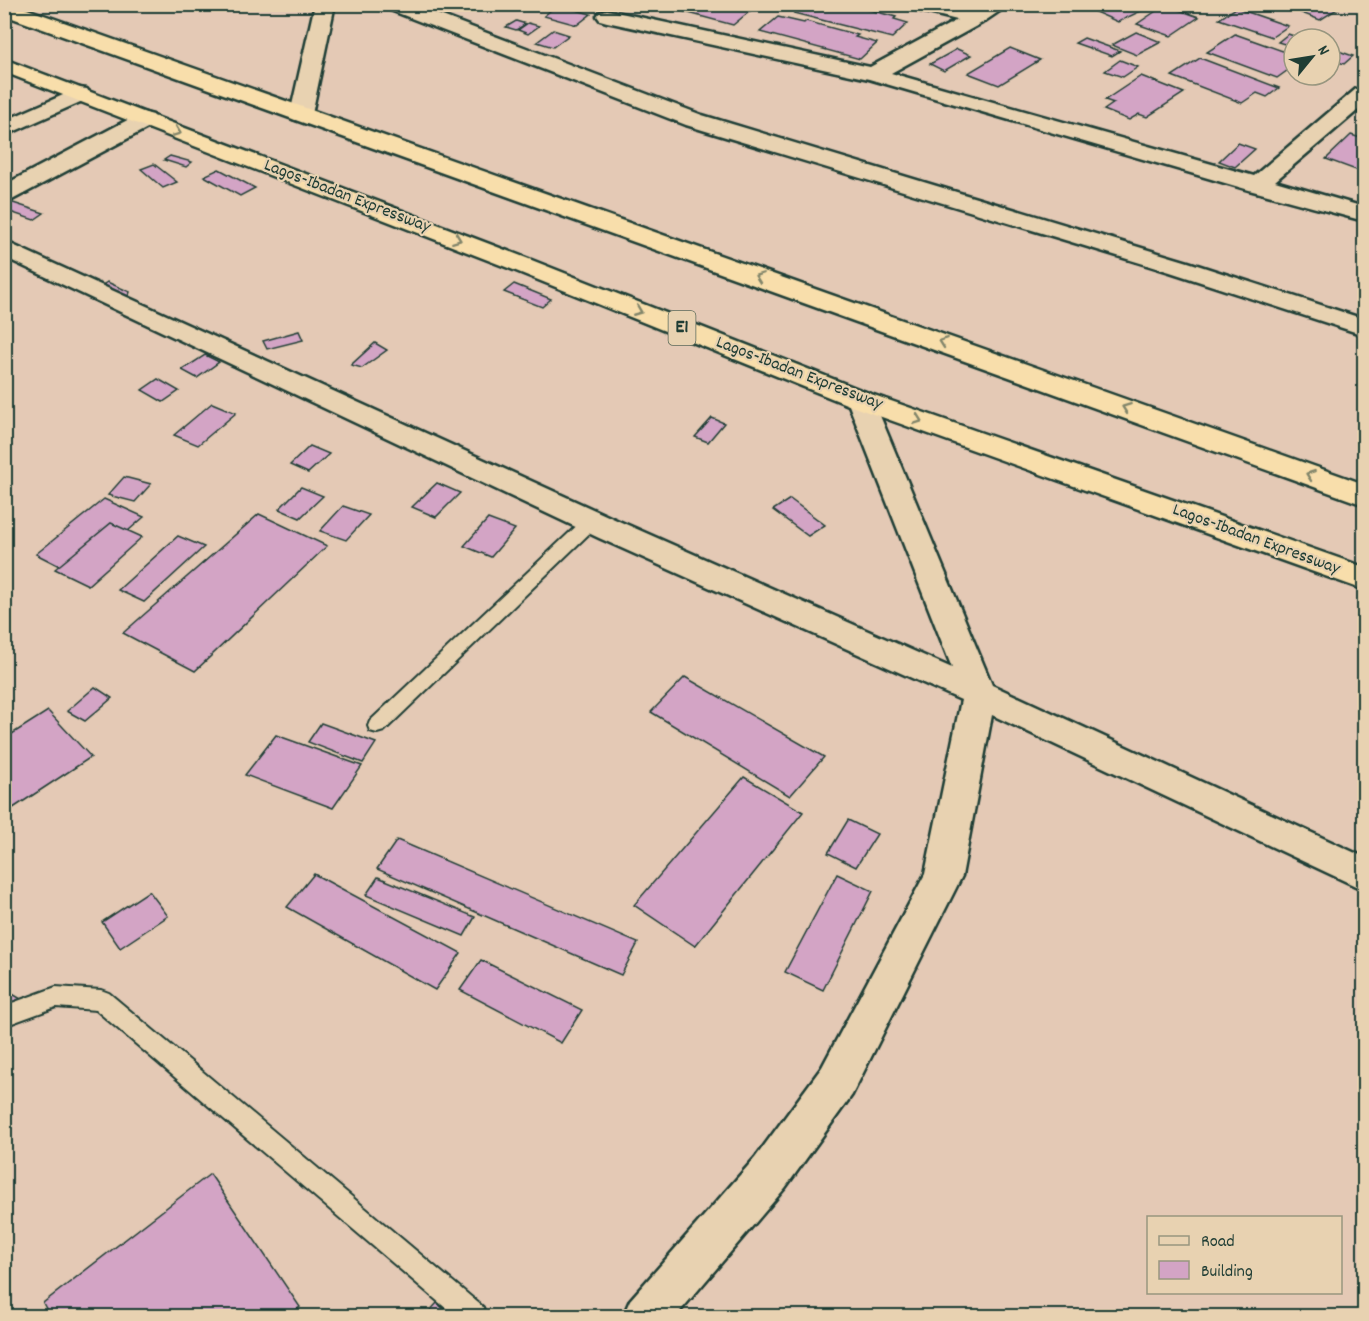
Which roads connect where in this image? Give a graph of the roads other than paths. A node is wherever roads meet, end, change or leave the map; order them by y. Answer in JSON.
{"nodes":[{"id":1,"x":325,"y":4,"type":"edge"},
{"id":2,"x":392,"y":4,"type":"edge"},
{"id":3,"x":916,"y":4,"type":"edge"},
{"id":4,"x":1001,"y":4,"type":"edge"},
{"id":5,"x":4,"y":8,"type":"edge"},
{"id":6,"x":607,"y":16,"type":"dead end"},
{"id":7,"x":975,"y":19,"type":"junction"},
{"id":8,"x":4,"y":65,"type":"edge"},
{"id":9,"x":873,"y":74,"type":"junction"},
{"id":10,"x":79,"y":94,"type":"junction"},
{"id":11,"x":1365,"y":94,"type":"edge"},
{"id":12,"x":301,"y":114,"type":"junction"},
{"id":13,"x":146,"y":120,"type":"junction"},
{"id":14,"x":4,"y":130,"type":"edge"},
{"id":15,"x":1257,"y":184,"type":"junction"},
{"id":16,"x":4,"y":195,"type":"edge"},
{"id":17,"x":1365,"y":214,"type":"edge"},
{"id":18,"x":4,"y":248,"type":"edge"},
{"id":19,"x":1365,"y":327,"type":"edge"},
{"id":20,"x":861,"y":400,"type":"junction"},
{"id":21,"x":1365,"y":495,"type":"edge"},
{"id":22,"x":591,"y":522,"type":"junction"},
{"id":23,"x":1365,"y":579,"type":"edge"},
{"id":24,"x":979,"y":694,"type":"junction"},
{"id":25,"x":377,"y":726,"type":"dead end"},
{"id":26,"x":1365,"y":873,"type":"edge"},
{"id":27,"x":4,"y":1016,"type":"edge"},
{"id":28,"x":474,"y":1317,"type":"edge"},
{"id":29,"x":646,"y":1317,"type":"edge"}],
"edges":[{"from":1,"to":12,"type":"street"},
{"from":2,"to":19,"type":"street"},
{"from":3,"to":7,"type":"street"},
{"from":4,"to":7,"type":"street"},
{"from":5,"to":12,"type":"highway"},
{"from":6,"to":9,"type":"street"},
{"from":7,"to":9,"type":"street"},
{"from":8,"to":10,"type":"highway","name":"Lagos-Ibadan Expressway","number":"E1"},
{"from":9,"to":15,"type":"street"},
{"from":10,"to":13,"type":"highway","name":"Lagos-Ibadan Expressway","number":"E1"},
{"from":10,"to":14,"type":"street"},
{"from":11,"to":15,"type":"street"},
{"from":21,"to":12,"type":"highway","one_way":true},
{"from":13,"to":16,"type":"street"},
{"from":13,"to":20,"type":"highway","name":"Lagos-Ibadan Expressway","number":"E1","one_way":true},
{"from":15,"to":17,"type":"street"},
{"from":18,"to":22,"type":"street"},
{"from":20,"to":23,"type":"highway","name":"Lagos-Ibadan Expressway","number":"E1","one_way":true},
{"from":20,"to":24,"type":"street"},
{"from":22,"to":24,"type":"street"},
{"from":22,"to":25,"type":"lane"},
{"from":24,"to":26,"type":"street"},
{"from":24,"to":29,"type":"street"},
{"from":27,"to":28,"type":"lane"}]}
